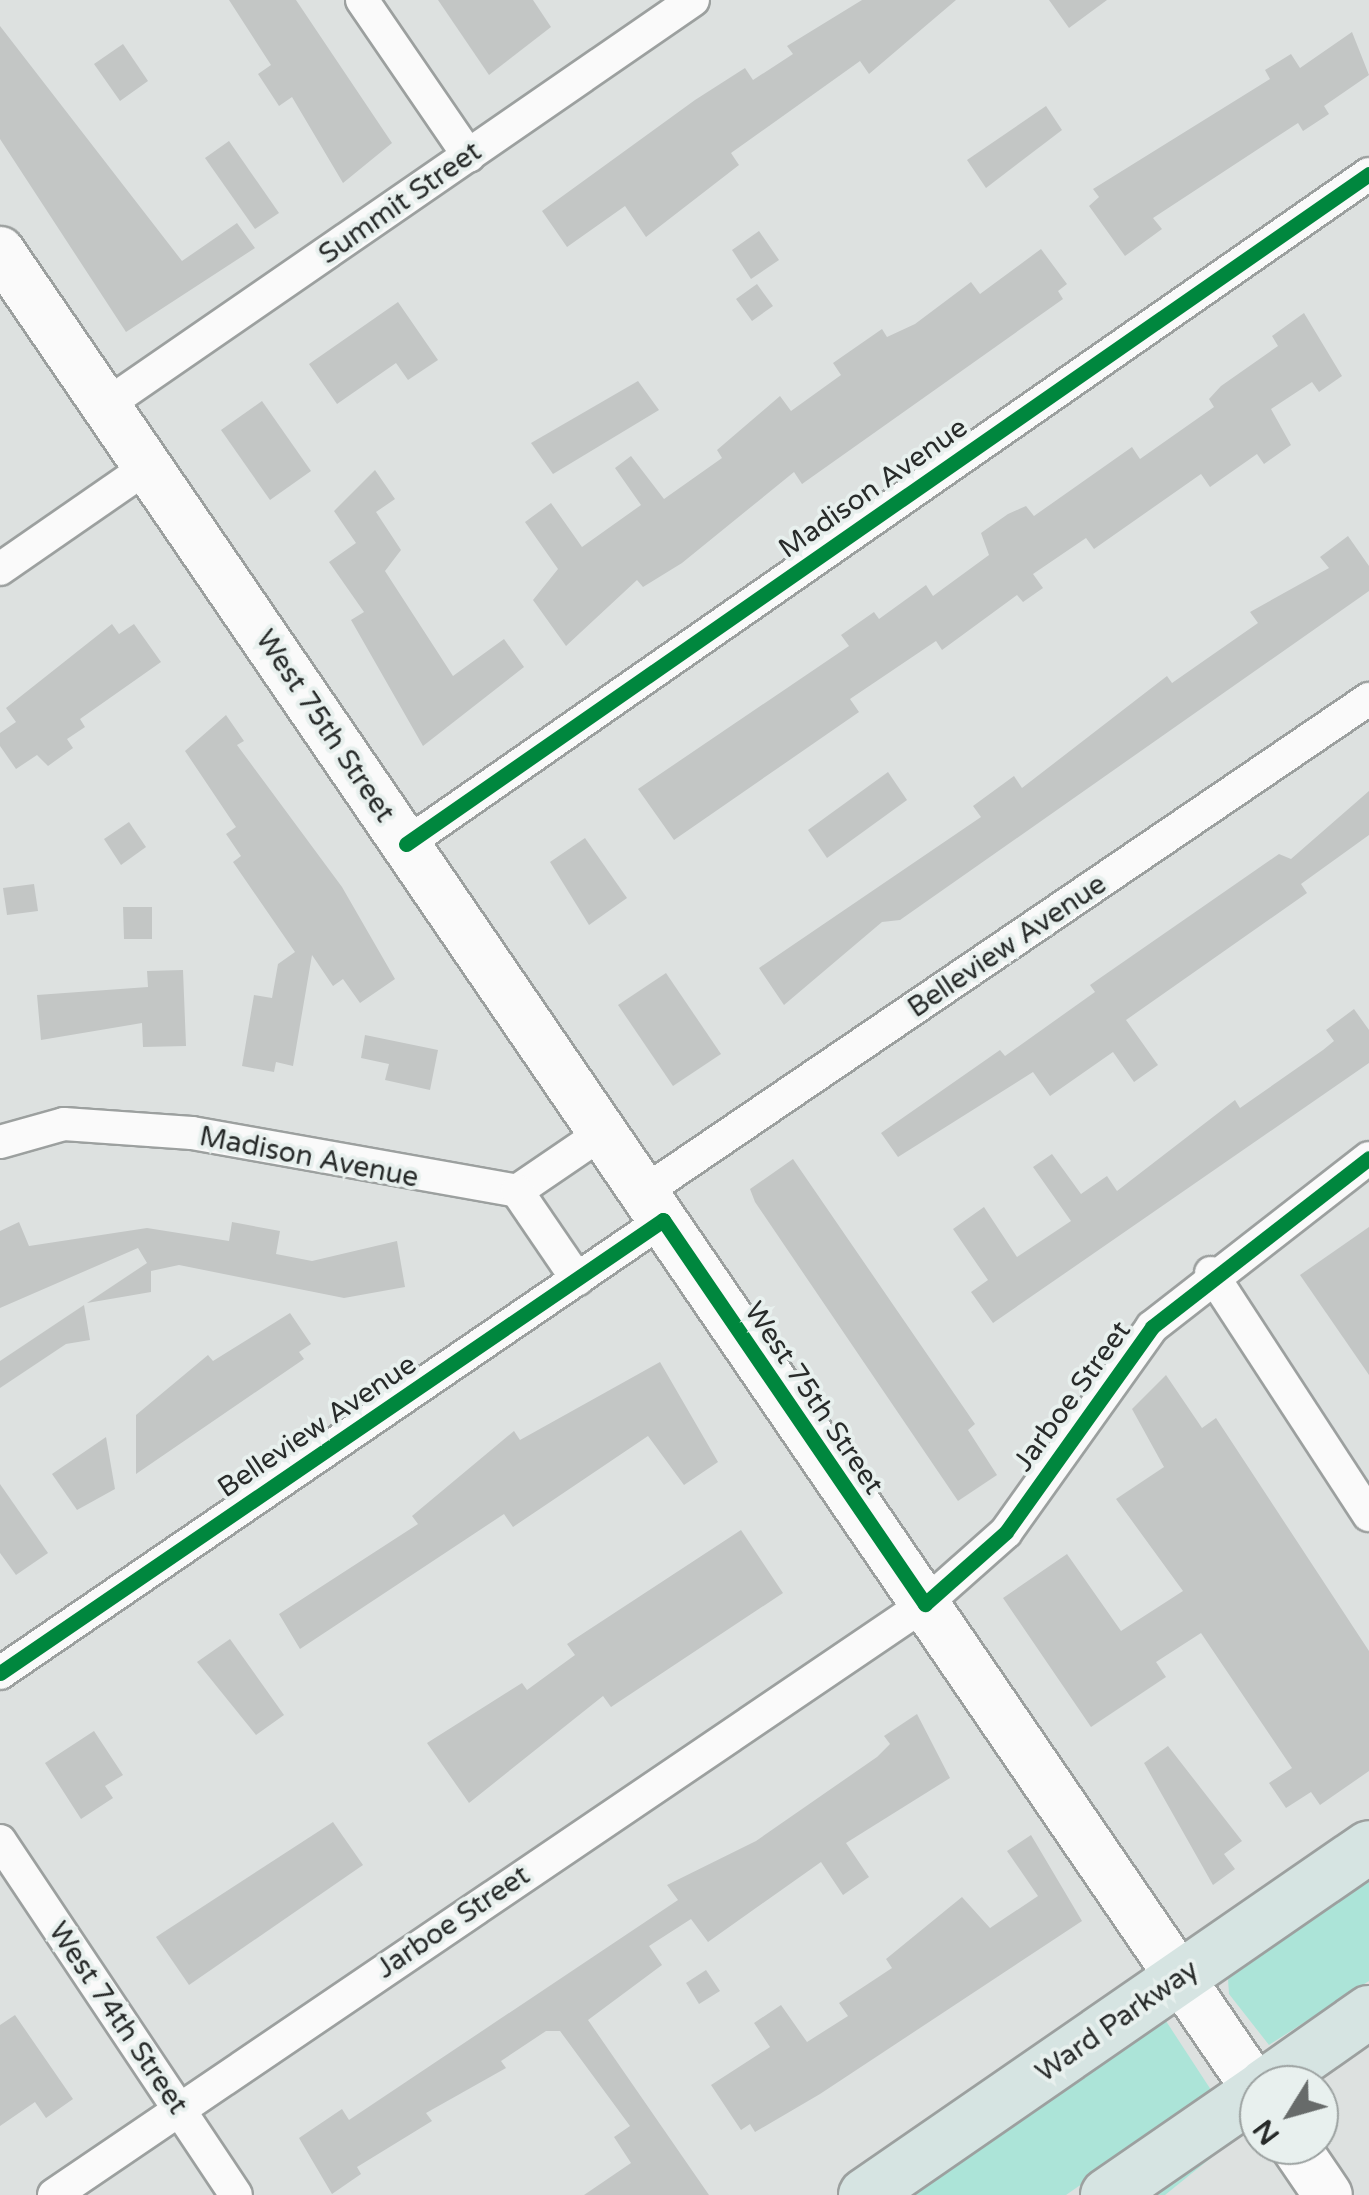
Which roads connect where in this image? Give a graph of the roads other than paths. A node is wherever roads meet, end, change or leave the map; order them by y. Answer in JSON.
{"nodes":[{"id":1,"x":362,"y":0,"type":"edge"},
{"id":2,"x":693,"y":0,"type":"edge"},
{"id":3,"x":468,"y":156,"type":"junction"},
{"id":4,"x":1369,"y":174,"type":"edge"},
{"id":5,"x":0,"y":250,"type":"edge"},
{"id":6,"x":106,"y":405,"type":"junction"},
{"id":7,"x":149,"y":466,"type":"junction"},
{"id":8,"x":0,"y":569,"type":"edge"},
{"id":9,"x":1369,"y":699,"type":"edge"},
{"id":10,"x":406,"y":844,"type":"junction"},
{"id":11,"x":602,"y":1133,"type":"junction"},
{"id":12,"x":0,"y":1142,"type":"edge"},
{"id":13,"x":1369,"y":1158,"type":"edge"},
{"id":14,"x":518,"y":1190,"type":"junction"},
{"id":15,"x":653,"y":1206,"type":"junction"},
{"id":16,"x":1211,"y":1272,"type":"junction"},
{"id":17,"x":578,"y":1278,"type":"junction"},
{"id":18,"x":1369,"y":1515,"type":"edge"},
{"id":19,"x":925,"y":1604,"type":"junction"},
{"id":20,"x":0,"y":1674,"type":"edge"},
{"id":21,"x":0,"y":1841,"type":"edge"},
{"id":22,"x":1369,"y":1847,"type":"edge"},
{"id":23,"x":1181,"y":1978,"type":"junction"},
{"id":24,"x":1369,"y":2012,"type":"edge"},
{"id":25,"x":1242,"y":2065,"type":"edge"},
{"id":26,"x":1295,"y":2065,"type":"edge"},
{"id":27,"x":1239,"y":2104,"type":"edge"},
{"id":28,"x":178,"y":2108,"type":"junction"},
{"id":29,"x":1308,"y":2165,"type":"edge"},
{"id":30,"x":54,"y":2195,"type":"edge"},
{"id":31,"x":236,"y":2195,"type":"edge"},
{"id":32,"x":865,"y":2195,"type":"edge"},
{"id":33,"x":1107,"y":2195,"type":"edge"},
{"id":34,"x":1328,"y":2195,"type":"edge"}],
"edges":[{"from":1,"to":3,"type":"street"},
{"from":2,"to":3,"type":"street","name":"Summit Street"},
{"from":3,"to":6,"type":"street","name":"Summit Street"},
{"from":4,"to":10,"type":"street","name":"Madison Avenue"},
{"from":5,"to":6,"type":"main road","name":"West 75th Street"},
{"from":6,"to":7,"type":"main road","name":"West 75th Street"},
{"from":7,"to":8,"type":"street"},
{"from":7,"to":10,"type":"main road","name":"West 75th Street"},
{"from":9,"to":15,"type":"street","name":"Belleview Avenue"},
{"from":10,"to":11,"type":"main road","name":"West 75th Street"},
{"from":11,"to":14,"type":"street"},
{"from":11,"to":15,"type":"main road","name":"West 75th Street"},
{"from":12,"to":14,"type":"street","name":"Madison Avenue"},
{"from":13,"to":16,"type":"street","name":"Jarboe Street"},
{"from":14,"to":17,"type":"street"},
{"from":15,"to":17,"type":"street","name":"Belleview Avenue"},
{"from":15,"to":19,"type":"main road","name":"West 75th Street"},
{"from":16,"to":18,"type":"street"},
{"from":16,"to":19,"type":"street","name":"Jarboe Street"},
{"from":17,"to":20,"type":"street","name":"Belleview Avenue"},
{"from":19,"to":23,"type":"main road","name":"West 75th Street"},
{"from":19,"to":28,"type":"street","name":"Jarboe Street"},
{"from":21,"to":28,"type":"street","name":"West 74th Street"},
{"from":22,"to":23,"type":"main road","name":"Ward Parkway"},
{"from":23,"to":25,"type":"main road","name":"West 75th Street"},
{"from":23,"to":32,"type":"main road","name":"Ward Parkway"},
{"from":24,"to":26,"type":"main road"},
{"from":27,"to":33,"type":"main road"},
{"from":28,"to":30,"type":"street","name":"Jarboe Street"},
{"from":28,"to":31,"type":"street","name":"West 74th Street"},
{"from":29,"to":34,"type":"main road"}]}
